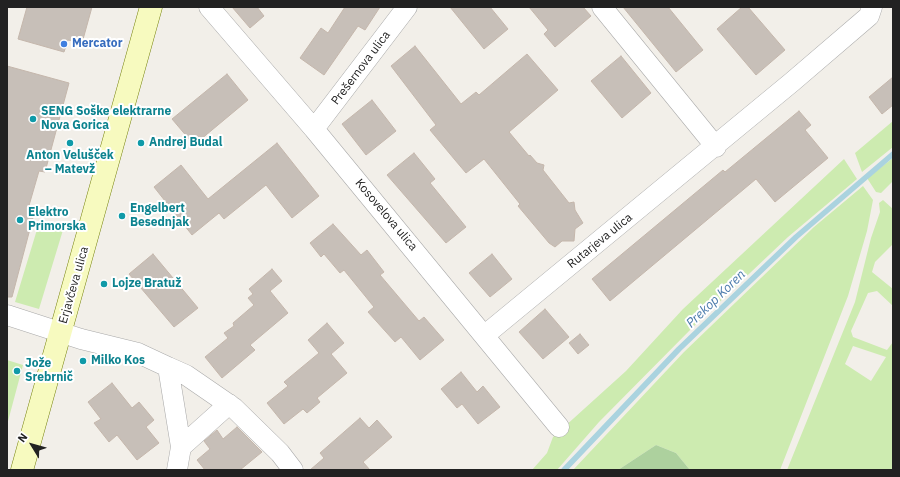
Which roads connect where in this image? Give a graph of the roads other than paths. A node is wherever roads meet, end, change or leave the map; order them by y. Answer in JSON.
{"nodes":[{"id":1,"x":151,"y":7,"type":"edge"},
{"id":2,"x":209,"y":7,"type":"edge"},
{"id":3,"x":407,"y":7,"type":"edge"},
{"id":4,"x":602,"y":7,"type":"edge"},
{"id":5,"x":872,"y":7,"type":"edge"},
{"id":6,"x":314,"y":129,"type":"junction"},
{"id":7,"x":716,"y":146,"type":"junction"},
{"id":8,"x":7,"y":315,"type":"edge"},
{"id":9,"x":60,"y":332,"type":"junction"},
{"id":10,"x":485,"y":335,"type":"junction"},
{"id":11,"x":168,"y":367,"type":"junction"},
{"id":12,"x":229,"y":404,"type":"junction"},
{"id":13,"x":559,"y":427,"type":"dead end"},
{"id":14,"x":181,"y":447,"type":"junction"},
{"id":15,"x":22,"y":470,"type":"edge"},
{"id":16,"x":177,"y":470,"type":"edge"},
{"id":17,"x":293,"y":470,"type":"edge"}],
"edges":[{"from":1,"to":9,"type":"main road","name":"Erjavčeva ulica"},
{"from":2,"to":6,"type":"street","name":"Kosovelova ulica"},
{"from":3,"to":6,"type":"street","name":"Prešernova ulica"},
{"from":4,"to":7,"type":"street"},
{"from":5,"to":7,"type":"street","name":"Rutarjeva ulica"},
{"from":6,"to":10,"type":"street","name":"Kosovelova ulica"},
{"from":7,"to":10,"type":"street","name":"Rutarjeva ulica"},
{"from":8,"to":9,"type":"street"},
{"from":9,"to":11,"type":"street"},
{"from":9,"to":15,"type":"main road","name":"Erjavčeva ulica"},
{"from":10,"to":13,"type":"street","name":"Kosovelova ulica"},
{"from":11,"to":12,"type":"street"},
{"from":11,"to":14,"type":"street"},
{"from":12,"to":14,"type":"street"},
{"from":12,"to":17,"type":"street"},
{"from":14,"to":16,"type":"street"}]}
